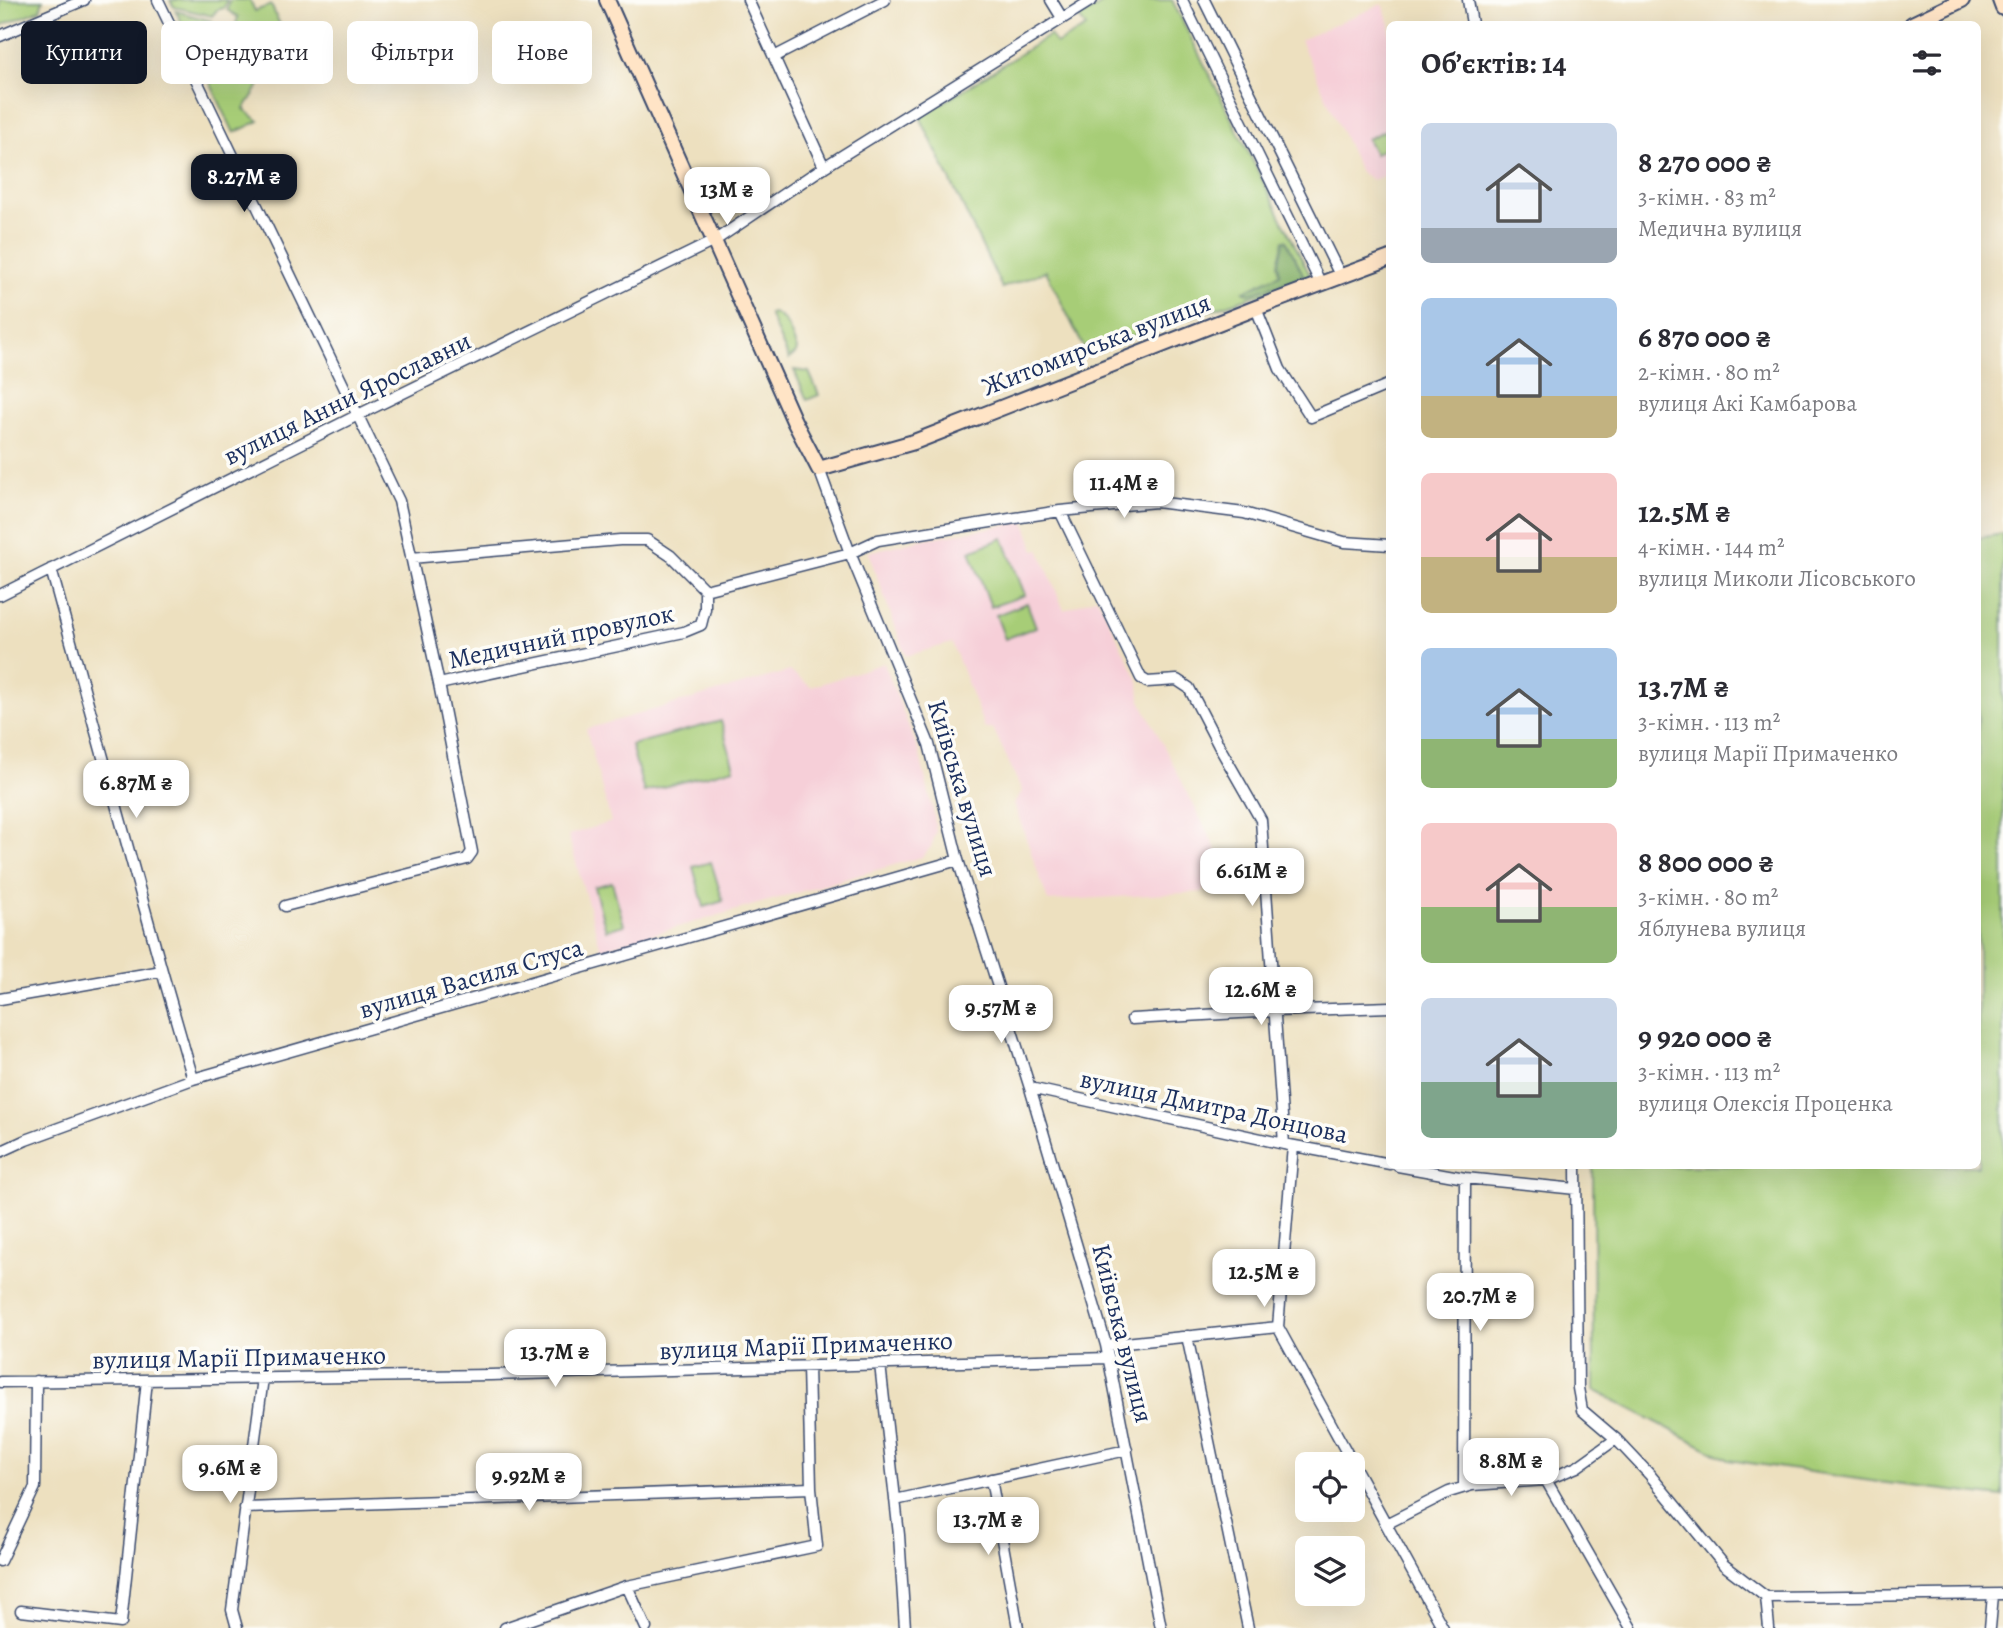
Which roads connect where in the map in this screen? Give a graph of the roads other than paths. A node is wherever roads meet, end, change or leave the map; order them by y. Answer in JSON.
{"nodes":[{"id":1,"x":84,"y":0,"type":"edge"},
{"id":2,"x":158,"y":0,"type":"edge"},
{"id":3,"x":607,"y":0,"type":"edge"},
{"id":4,"x":748,"y":0,"type":"edge"},
{"id":5,"x":885,"y":0,"type":"edge"},
{"id":6,"x":1051,"y":0,"type":"edge"},
{"id":7,"x":1091,"y":0,"type":"edge"},
{"id":8,"x":1182,"y":0,"type":"edge"},
{"id":9,"x":1203,"y":0,"type":"edge"},
{"id":10,"x":1468,"y":0,"type":"edge"},
{"id":11,"x":1962,"y":0,"type":"edge"},
{"id":12,"x":2000,"y":0,"type":"edge"},
{"id":13,"x":2003,"y":8,"type":"edge"},
{"id":14,"x":1062,"y":18,"type":"junction"},
{"id":15,"x":1472,"y":21,"type":"edge"},
{"id":16,"x":1918,"y":21,"type":"edge"},
{"id":17,"x":0,"y":36,"type":"edge"},
{"id":18,"x":774,"y":57,"type":"junction"},
{"id":19,"x":824,"y":167,"type":"junction"},
{"id":20,"x":714,"y":242,"type":"junction"},
{"id":21,"x":1386,"y":260,"type":"edge"},
{"id":22,"x":1341,"y":277,"type":"junction"},
{"id":23,"x":1321,"y":284,"type":"junction"},
{"id":24,"x":1256,"y":308,"type":"junction"},
{"id":25,"x":1386,"y":386,"type":"edge"},
{"id":26,"x":358,"y":415,"type":"junction"},
{"id":27,"x":819,"y":469,"type":"junction"},
{"id":28,"x":1060,"y":511,"type":"junction"},
{"id":29,"x":1386,"y":545,"type":"edge"},
{"id":30,"x":850,"y":553,"type":"junction"},
{"id":31,"x":411,"y":558,"type":"junction"},
{"id":32,"x":51,"y":569,"type":"junction"},
{"id":33,"x":705,"y":590,"type":"junction"},
{"id":34,"x":0,"y":595,"type":"edge"},
{"id":35,"x":439,"y":684,"type":"junction"},
{"id":36,"x":958,"y":860,"type":"junction"},
{"id":37,"x":285,"y":906,"type":"dead end"},
{"id":38,"x":162,"y":971,"type":"junction"},
{"id":39,"x":0,"y":998,"type":"edge"},
{"id":40,"x":1386,"y":1007,"type":"edge"},
{"id":41,"x":1275,"y":1011,"type":"junction"},
{"id":42,"x":1132,"y":1019,"type":"dead end"},
{"id":43,"x":193,"y":1079,"type":"junction"},
{"id":44,"x":1030,"y":1088,"type":"junction"},
{"id":45,"x":1288,"y":1145,"type":"junction"},
{"id":46,"x":0,"y":1152,"type":"edge"},
{"id":47,"x":1386,"y":1163,"type":"edge"},
{"id":48,"x":1415,"y":1169,"type":"edge"},
{"id":49,"x":1576,"y":1169,"type":"edge"},
{"id":50,"x":1465,"y":1178,"type":"junction"},
{"id":51,"x":1576,"y":1189,"type":"junction"},
{"id":52,"x":1278,"y":1327,"type":"junction"},
{"id":53,"x":1187,"y":1336,"type":"junction"},
{"id":54,"x":1106,"y":1345,"type":"junction"},
{"id":55,"x":1109,"y":1358,"type":"junction"},
{"id":56,"x":880,"y":1364,"type":"junction"},
{"id":57,"x":808,"y":1366,"type":"junction"},
{"id":58,"x":263,"y":1378,"type":"junction"},
{"id":59,"x":147,"y":1380,"type":"junction"},
{"id":60,"x":36,"y":1381,"type":"junction"},
{"id":61,"x":0,"y":1382,"type":"edge"},
{"id":62,"x":1616,"y":1439,"type":"junction"},
{"id":63,"x":1126,"y":1450,"type":"junction"},
{"id":64,"x":991,"y":1479,"type":"junction"},
{"id":65,"x":1546,"y":1480,"type":"junction"},
{"id":66,"x":1464,"y":1487,"type":"junction"},
{"id":67,"x":811,"y":1488,"type":"junction"},
{"id":68,"x":895,"y":1500,"type":"junction"},
{"id":69,"x":246,"y":1508,"type":"junction"},
{"id":70,"x":1386,"y":1524,"type":"junction"},
{"id":71,"x":0,"y":1561,"type":"edge"},
{"id":72,"x":627,"y":1586,"type":"junction"},
{"id":73,"x":1998,"y":1595,"type":"edge"},
{"id":74,"x":1766,"y":1597,"type":"junction"},
{"id":75,"x":21,"y":1611,"type":"dead end"},
{"id":76,"x":237,"y":1628,"type":"edge"},
{"id":77,"x":505,"y":1628,"type":"edge"},
{"id":78,"x":646,"y":1628,"type":"edge"},
{"id":79,"x":905,"y":1628,"type":"edge"},
{"id":80,"x":1018,"y":1628,"type":"edge"},
{"id":81,"x":1161,"y":1628,"type":"edge"},
{"id":82,"x":1248,"y":1628,"type":"edge"},
{"id":83,"x":1443,"y":1628,"type":"edge"},
{"id":84,"x":1631,"y":1628,"type":"edge"},
{"id":85,"x":1769,"y":1628,"type":"edge"},
{"id":86,"x":1990,"y":1628,"type":"edge"}],
"edges":[{"from":1,"to":17,"type":"street"},
{"from":2,"to":26,"type":"street","name":"Медичний провулок"},
{"from":3,"to":20,"type":"main road","name":"Київська вулиця"},
{"from":4,"to":18,"type":"street"},
{"from":5,"to":18,"type":"street"},
{"from":6,"to":14,"type":"street"},
{"from":7,"to":14,"type":"street","name":"вулиця Анни Ярославни"},
{"from":8,"to":23,"type":"street"},
{"from":9,"to":22,"type":"street"},
{"from":10,"to":15,"type":"street"},
{"from":11,"to":16,"type":"main road"},
{"from":12,"to":13,"type":"main road"},
{"from":14,"to":19,"type":"street","name":"вулиця Анни Ярославни"},
{"from":18,"to":19,"type":"street"},
{"from":19,"to":20,"type":"street","name":"вулиця Анни Ярославни"},
{"from":20,"to":26,"type":"street","name":"вулиця Анни Ярославни"},
{"from":20,"to":27,"type":"main road","name":"Київська вулиця"},
{"from":21,"to":22,"type":"main road","name":"Житомирська вулиця"},
{"from":22,"to":23,"type":"main road","name":"Житомирська вулиця"},
{"from":23,"to":24,"type":"main road","name":"Житомирська вулиця"},
{"from":24,"to":25,"type":"street"},
{"from":24,"to":27,"type":"main road","name":"Житомирська вулиця"},
{"from":26,"to":31,"type":"street","name":"Медичний провулок"},
{"from":26,"to":32,"type":"street","name":"вулиця Анни Ярославни"},
{"from":27,"to":30,"type":"street","name":"Київська вулиця"},
{"from":28,"to":29,"type":"street","name":"Медичний провулок"},
{"from":28,"to":30,"type":"street","name":"Медичний провулок"},
{"from":28,"to":41,"type":"street"},
{"from":30,"to":33,"type":"street","name":"Медичний провулок"},
{"from":30,"to":36,"type":"street","name":"Київська вулиця"},
{"from":31,"to":33,"type":"street","name":"Медичний провулок"},
{"from":31,"to":35,"type":"street","name":"Медичний провулок"},
{"from":32,"to":34,"type":"street","name":"вулиця Анни Ярославни"},
{"from":32,"to":38,"type":"street"},
{"from":33,"to":35,"type":"street","name":"Медичний провулок"},
{"from":35,"to":37,"type":"street"},
{"from":36,"to":43,"type":"street","name":"вулиця Василя Стуса"},
{"from":36,"to":44,"type":"street","name":"Київська вулиця"},
{"from":38,"to":39,"type":"street"},
{"from":38,"to":43,"type":"street"},
{"from":40,"to":41,"type":"street"},
{"from":41,"to":42,"type":"street"},
{"from":41,"to":45,"type":"street"},
{"from":43,"to":46,"type":"street","name":"вулиця Василя Стуса"},
{"from":44,"to":45,"type":"street","name":"вулиця Дмитра Донцова"},
{"from":44,"to":54,"type":"street","name":"Київська вулиця"},
{"from":45,"to":47,"type":"street","name":"вулиця Дмитра Донцова"},
{"from":45,"to":52,"type":"street"},
{"from":48,"to":50,"type":"street"},
{"from":49,"to":51,"type":"street"},
{"from":50,"to":51,"type":"street"},
{"from":50,"to":66,"type":"street"},
{"from":51,"to":62,"type":"street"},
{"from":52,"to":53,"type":"street"},
{"from":52,"to":70,"type":"street"},
{"from":53,"to":54,"type":"street"},
{"from":53,"to":82,"type":"street"},
{"from":54,"to":55,"type":"street","name":"Київська вулиця"},
{"from":55,"to":56,"type":"street","name":"вулиця Марії Примаченко"},
{"from":55,"to":63,"type":"street","name":"Київська вулиця"},
{"from":56,"to":57,"type":"street","name":"вулиця Марії Примаченко"},
{"from":56,"to":68,"type":"street"},
{"from":57,"to":58,"type":"street","name":"вулиця Марії Примаченко"},
{"from":57,"to":67,"type":"street"},
{"from":58,"to":59,"type":"street","name":"вулиця Марії Примаченко"},
{"from":58,"to":69,"type":"street"},
{"from":59,"to":60,"type":"street","name":"вулиця Марії Примаченко"},
{"from":59,"to":75,"type":"street"},
{"from":60,"to":61,"type":"street","name":"вулиця Марії Примаченко"},
{"from":60,"to":71,"type":"street"},
{"from":62,"to":65,"type":"street"},
{"from":62,"to":74,"type":"street"},
{"from":63,"to":64,"type":"street"},
{"from":63,"to":81,"type":"street","name":"Київська вулиця"},
{"from":64,"to":68,"type":"street"},
{"from":64,"to":80,"type":"street"},
{"from":65,"to":66,"type":"street"},
{"from":65,"to":84,"type":"street"},
{"from":66,"to":70,"type":"street"},
{"from":67,"to":69,"type":"street"},
{"from":67,"to":72,"type":"street"},
{"from":68,"to":79,"type":"street"},
{"from":69,"to":76,"type":"street"},
{"from":70,"to":83,"type":"street"},
{"from":72,"to":77,"type":"street"},
{"from":72,"to":78,"type":"street"},
{"from":73,"to":74,"type":"street"},
{"from":73,"to":86,"type":"street"},
{"from":74,"to":85,"type":"street"}]}
